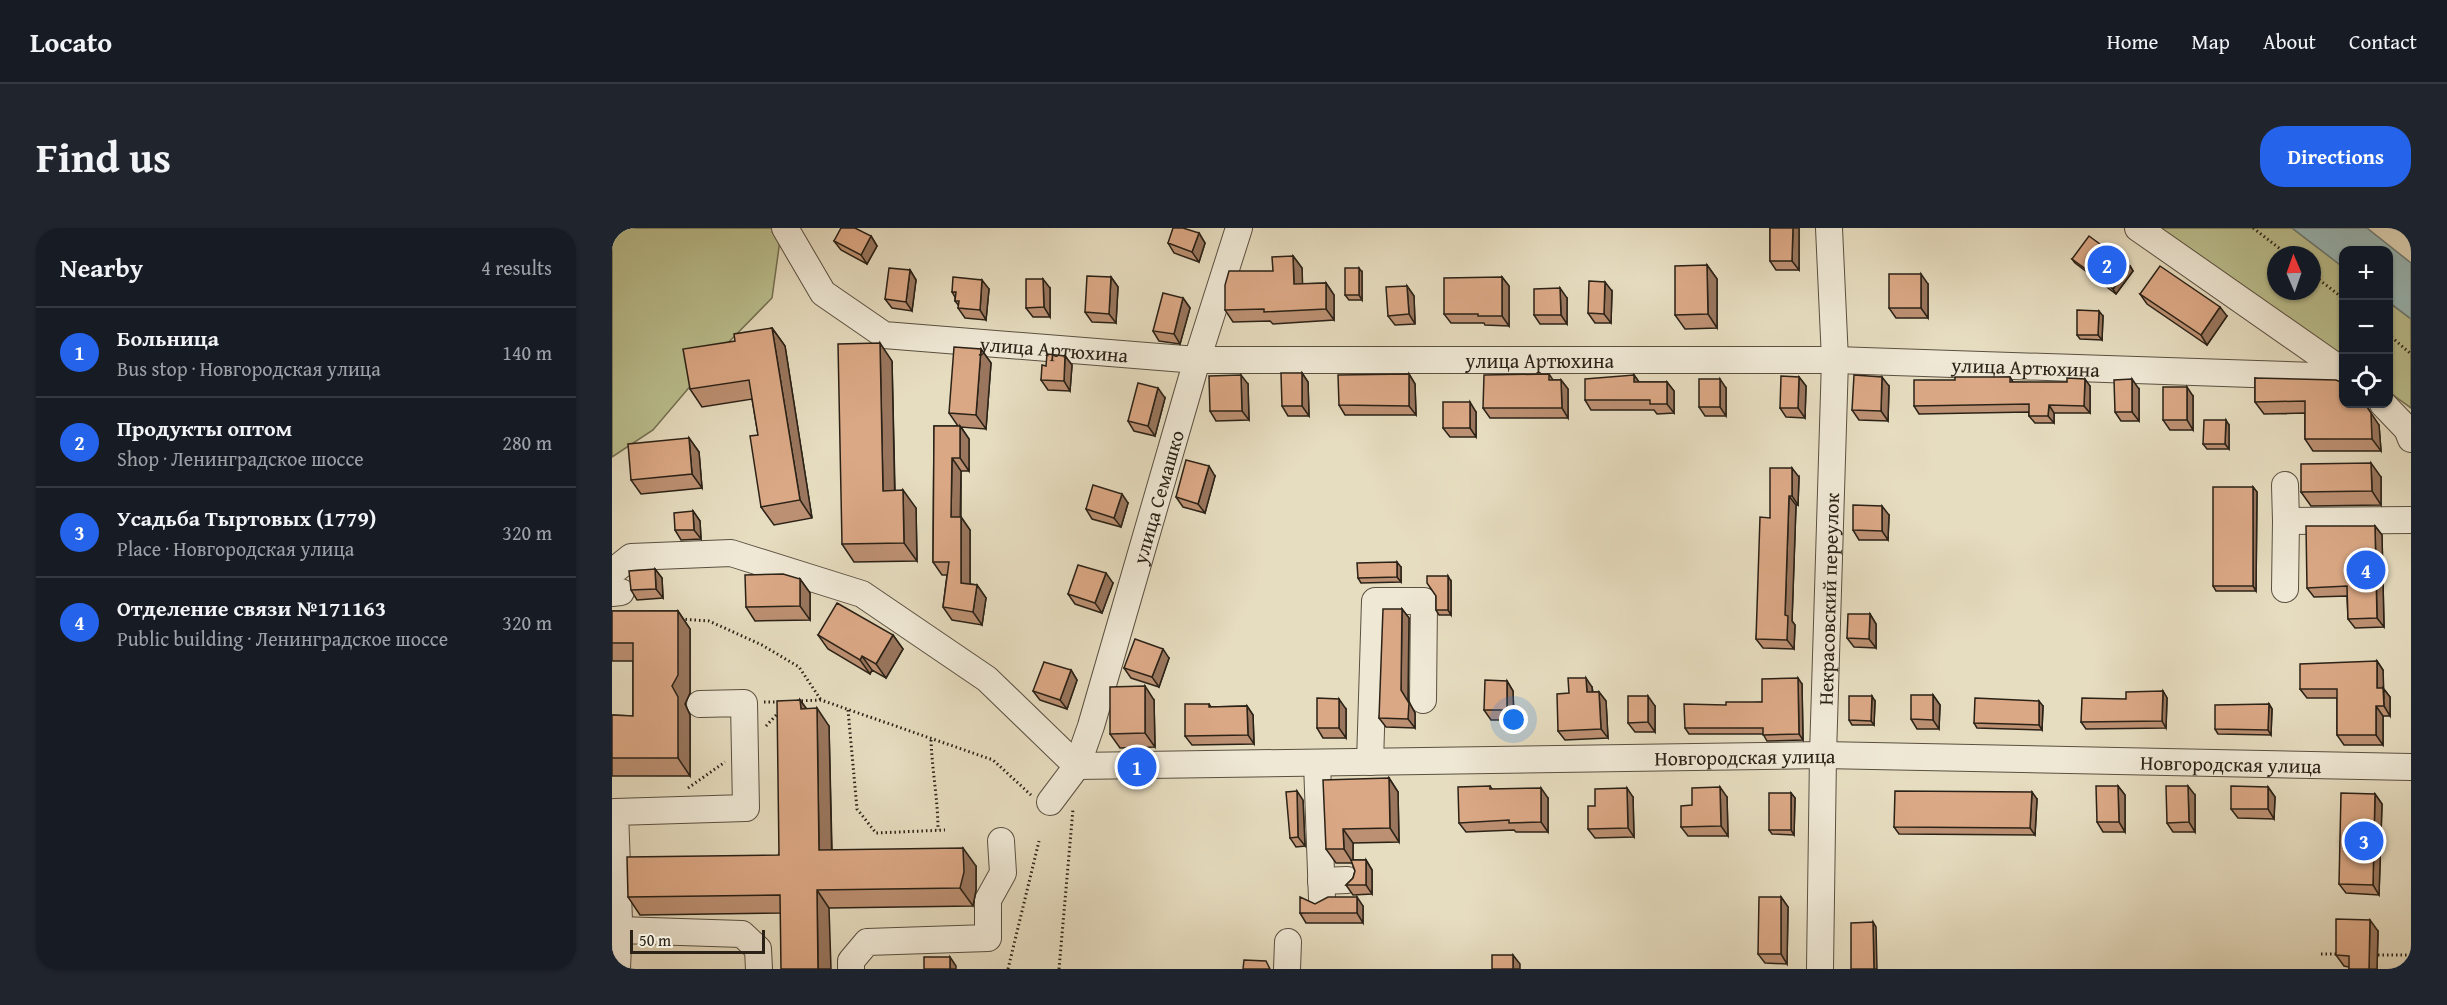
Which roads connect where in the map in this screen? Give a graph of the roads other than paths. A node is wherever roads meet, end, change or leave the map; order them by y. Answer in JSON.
{"nodes":[{"id":1,"x":785,"y":228,"type":"edge"},
{"id":2,"x":1239,"y":228,"type":"edge"},
{"id":3,"x":1828,"y":228,"type":"edge"},
{"id":4,"x":2138,"y":228,"type":"edge"},
{"id":5,"x":1197,"y":360,"type":"junction"},
{"id":6,"x":1835,"y":360,"type":"junction"},
{"id":7,"x":2339,"y":369,"type":"edge"},
{"id":8,"x":2339,"y":377,"type":"edge"},
{"id":9,"x":2387,"y":408,"type":"edge"},
{"id":10,"x":2411,"y":439,"type":"edge"},
{"id":11,"x":2285,"y":485,"type":"dead end"},
{"id":12,"x":2411,"y":520,"type":"edge"},
{"id":13,"x":2286,"y":521,"type":"junction"},
{"id":14,"x":615,"y":586,"type":"edge"},
{"id":15,"x":2285,"y":589,"type":"dead end"},
{"id":16,"x":1423,"y":700,"type":"dead end"},
{"id":17,"x":700,"y":704,"type":"dead end"},
{"id":18,"x":1823,"y":755,"type":"junction"},
{"id":19,"x":1370,"y":762,"type":"junction"},
{"id":20,"x":1317,"y":763,"type":"junction"},
{"id":21,"x":1077,"y":766,"type":"junction"},
{"id":22,"x":2411,"y":768,"type":"edge"},
{"id":23,"x":1054,"y":802,"type":"road end"},
{"id":24,"x":613,"y":811,"type":"edge"},
{"id":25,"x":1001,"y":841,"type":"dead end"},
{"id":26,"x":1347,"y":880,"type":"edge"},
{"id":27,"x":619,"y":930,"type":"junction"},
{"id":28,"x":1288,"y":942,"type":"dead end"},
{"id":29,"x":617,"y":969,"type":"edge"},
{"id":30,"x":759,"y":969,"type":"edge"},
{"id":31,"x":851,"y":969,"type":"edge"},
{"id":32,"x":1287,"y":969,"type":"edge"},
{"id":33,"x":1820,"y":969,"type":"edge"}],
"edges":[{"from":1,"to":5,"type":"street","name":"улица Артюхина"},
{"from":2,"to":5,"type":"street","name":"улица Семашко"},
{"from":3,"to":6,"type":"street","name":"Некрасовский переулок"},
{"from":4,"to":7,"type":"street"},
{"from":5,"to":6,"type":"street","name":"улица Артюхина"},
{"from":5,"to":21,"type":"street","name":"улица Семашко"},
{"from":6,"to":8,"type":"street","name":"улица Артюхина"},
{"from":6,"to":18,"type":"street","name":"Некрасовский переулок"},
{"from":9,"to":10,"type":"street"},
{"from":11,"to":13,"type":"street"},
{"from":12,"to":13,"type":"street"},
{"from":13,"to":15,"type":"street"},
{"from":14,"to":21,"type":"street"},
{"from":16,"to":19,"type":"street"},
{"from":17,"to":24,"type":"street"},
{"from":18,"to":19,"type":"street","name":"Новгородская улица"},
{"from":18,"to":22,"type":"street","name":"Новгородская улица"},
{"from":18,"to":33,"type":"street","name":"Некрасовский переулок"},
{"from":19,"to":20,"type":"street","name":"Новгородская улица"},
{"from":20,"to":21,"type":"street","name":"Новгородская улица"},
{"from":20,"to":26,"type":"street"},
{"from":21,"to":23,"type":"street"},
{"from":24,"to":27,"type":"street"},
{"from":25,"to":31,"type":"street"},
{"from":27,"to":29,"type":"street"},
{"from":27,"to":30,"type":"street"},
{"from":28,"to":32,"type":"street"}]}
